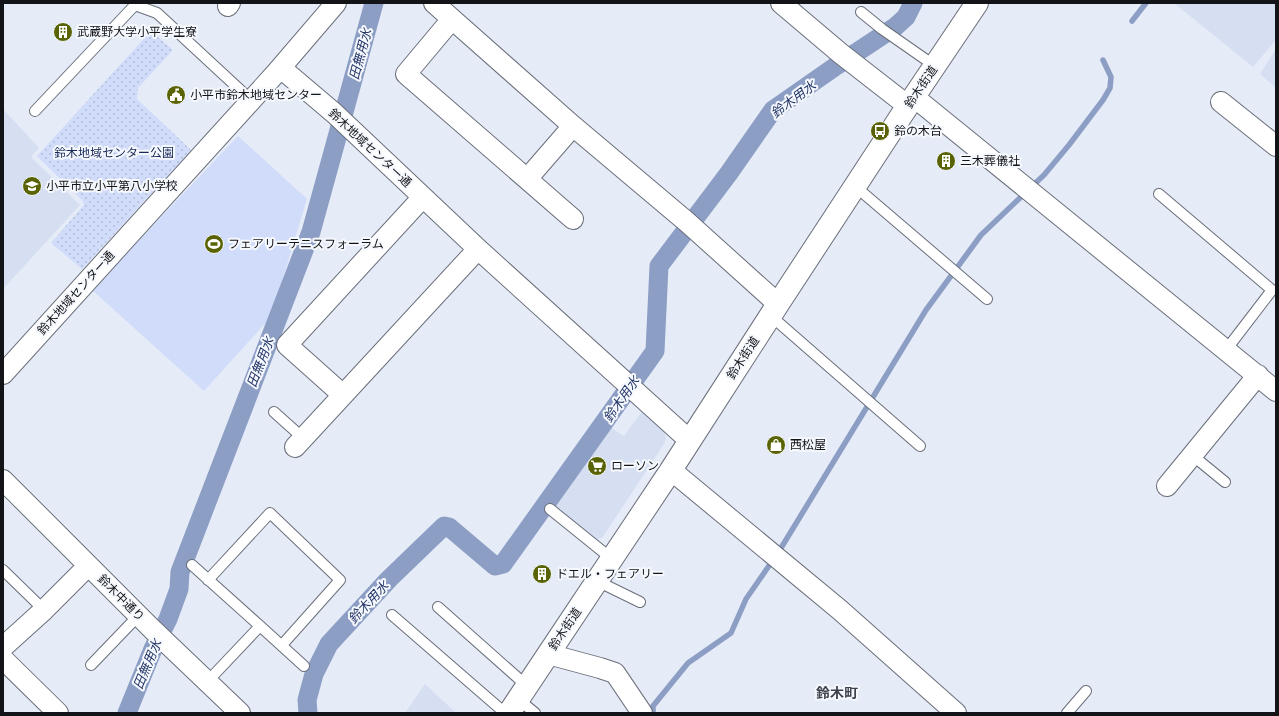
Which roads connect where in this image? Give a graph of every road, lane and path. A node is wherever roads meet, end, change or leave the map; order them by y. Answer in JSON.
{"nodes":[{"id":1,"x":336,"y":3,"type":"edge"},
{"id":2,"x":434,"y":3,"type":"edge"},
{"id":3,"x":781,"y":3,"type":"edge"},
{"id":4,"x":977,"y":3,"type":"edge"},
{"id":5,"x":861,"y":12,"type":"dead end"},
{"id":6,"x":452,"y":18,"type":"junction"},
{"id":7,"x":935,"y":66,"type":"junction"},
{"id":8,"x":276,"y":73,"type":"junction"},
{"id":9,"x":251,"y":100,"type":"junction"},
{"id":10,"x":911,"y":102,"type":"junction"},
{"id":11,"x":1221,"y":102,"type":"dead end"},
{"id":12,"x":35,"y":111,"type":"dead end"},
{"id":13,"x":573,"y":126,"type":"junction"},
{"id":14,"x":1276,"y":146,"type":"edge"},
{"id":15,"x":526,"y":179,"type":"junction"},
{"id":16,"x":856,"y":187,"type":"junction"},
{"id":17,"x":1159,"y":194,"type":"dead end"},
{"id":18,"x":423,"y":197,"type":"junction"},
{"id":19,"x":573,"y":219,"type":"dead end"},
{"id":20,"x":478,"y":249,"type":"junction"},
{"id":21,"x":987,"y":299,"type":"dead end"},
{"id":22,"x":774,"y":310,"type":"junction"},
{"id":23,"x":1226,"y":350,"type":"junction"},
{"id":24,"x":3,"y":374,"type":"edge"},
{"id":25,"x":1258,"y":375,"type":"junction"},
{"id":26,"x":1276,"y":391,"type":"edge"},
{"id":27,"x":343,"y":395,"type":"junction"},
{"id":28,"x":274,"y":412,"type":"dead end"},
{"id":29,"x":689,"y":440,"type":"junction"},
{"id":30,"x":299,"y":442,"type":"joint"},
{"id":31,"x":920,"y":446,"type":"dead end"},
{"id":32,"x":1192,"y":455,"type":"junction"},
{"id":33,"x":671,"y":470,"type":"junction"},
{"id":34,"x":3,"y":480,"type":"edge"},
{"id":35,"x":1225,"y":482,"type":"dead end"},
{"id":36,"x":1167,"y":486,"type":"dead end"},
{"id":37,"x":550,"y":509,"type":"dead end"},
{"id":38,"x":612,"y":558,"type":"junction"},
{"id":39,"x":192,"y":565,"type":"dead end"},
{"id":40,"x":88,"y":566,"type":"junction"},
{"id":41,"x":3,"y":570,"type":"edge"},
{"id":42,"x":208,"y":580,"type":"junction"},
{"id":43,"x":597,"y":581,"type":"junction"},
{"id":44,"x":640,"y":602,"type":"dead end"},
{"id":45,"x":438,"y":607,"type":"dead end"},
{"id":46,"x":44,"y":610,"type":"junction"},
{"id":47,"x":392,"y":615,"type":"dead end"},
{"id":48,"x":260,"y":626,"type":"junction"},
{"id":49,"x":152,"y":629,"type":"junction"},
{"id":50,"x":282,"y":645,"type":"junction"},
{"id":51,"x":3,"y":647,"type":"edge"},
{"id":52,"x":548,"y":654,"type":"junction"},
{"id":53,"x":3,"y":659,"type":"edge"},
{"id":54,"x":91,"y":665,"type":"dead end"},
{"id":55,"x":304,"y":666,"type":"dead end"},
{"id":56,"x":207,"y":682,"type":"junction"},
{"id":57,"x":1086,"y":691,"type":"dead end"},
{"id":58,"x":515,"y":703,"type":"edge"},
{"id":59,"x":58,"y":713,"type":"edge"},
{"id":60,"x":240,"y":713,"type":"edge"},
{"id":61,"x":535,"y":713,"type":"edge"},
{"id":62,"x":642,"y":713,"type":"edge"},
{"id":63,"x":956,"y":713,"type":"edge"},
{"id":64,"x":1067,"y":713,"type":"edge"}],
"edges":[{"from":1,"to":8,"type":"street"},
{"from":2,"to":6,"type":"street"},
{"from":3,"to":10,"type":"street"},
{"from":4,"to":7,"type":"main road","name":"鈴木街道"},
{"from":5,"to":7,"type":"lane"},
{"from":6,"to":13,"type":"street"},
{"from":6,"to":15,"type":"street"},
{"from":7,"to":10,"type":"main road","name":"鈴木街道"},
{"from":8,"to":9,"type":"street","name":"鈴木地域センター通"},
{"from":8,"to":18,"type":"street","name":"鈴木地域センター通"},
{"from":9,"to":12,"type":"lane"},
{"from":9,"to":24,"type":"street","name":"鈴木地域センター通"},
{"from":10,"to":16,"type":"main road","name":"鈴木街道"},
{"from":10,"to":23,"type":"street"},
{"from":11,"to":14,"type":"street"},
{"from":13,"to":15,"type":"street"},
{"from":13,"to":22,"type":"street"},
{"from":15,"to":19,"type":"street"},
{"from":16,"to":21,"type":"lane"},
{"from":16,"to":22,"type":"main road","name":"鈴木街道"},
{"from":17,"to":23,"type":"lane"},
{"from":18,"to":20,"type":"street","name":"鈴木地域センター通"},
{"from":18,"to":27,"type":"street"},
{"from":20,"to":27,"type":"street"},
{"from":20,"to":29,"type":"street","name":"鈴木地域センター通"},
{"from":22,"to":29,"type":"main road","name":"鈴木街道"},
{"from":22,"to":31,"type":"lane"},
{"from":23,"to":25,"type":"street"},
{"from":25,"to":26,"type":"street"},
{"from":25,"to":32,"type":"street"},
{"from":27,"to":30,"type":"street"},
{"from":28,"to":30,"type":"lane"},
{"from":29,"to":33,"type":"main road","name":"鈴木街道"},
{"from":32,"to":35,"type":"lane"},
{"from":32,"to":36,"type":"street"},
{"from":33,"to":38,"type":"main road","name":"鈴木街道"},
{"from":33,"to":63,"type":"street"},
{"from":34,"to":40,"type":"street","name":"鈴木中通り"},
{"from":37,"to":38,"type":"lane"},
{"from":38,"to":43,"type":"main road","name":"鈴木街道"},
{"from":39,"to":42,"type":"lane"},
{"from":40,"to":46,"type":"street"},
{"from":40,"to":49,"type":"street","name":"鈴木中通り"},
{"from":41,"to":46,"type":"lane"},
{"from":42,"to":48,"type":"lane"},
{"from":42,"to":50,"type":"lane"},
{"from":43,"to":44,"type":"lane"},
{"from":43,"to":52,"type":"main road","name":"鈴木街道"},
{"from":45,"to":58,"type":"lane"},
{"from":46,"to":51,"type":"street"},
{"from":47,"to":58,"type":"lane"},
{"from":48,"to":50,"type":"lane"},
{"from":48,"to":56,"type":"lane"},
{"from":49,"to":54,"type":"lane"},
{"from":49,"to":56,"type":"street","name":"鈴木中通り"},
{"from":50,"to":55,"type":"lane"},
{"from":52,"to":58,"type":"main road","name":"鈴木街道"},
{"from":52,"to":62,"type":"street"},
{"from":53,"to":59,"type":"street"},
{"from":56,"to":60,"type":"street","name":"鈴木中通り"},
{"from":57,"to":64,"type":"lane"},
{"from":58,"to":61,"type":"lane"}]}
